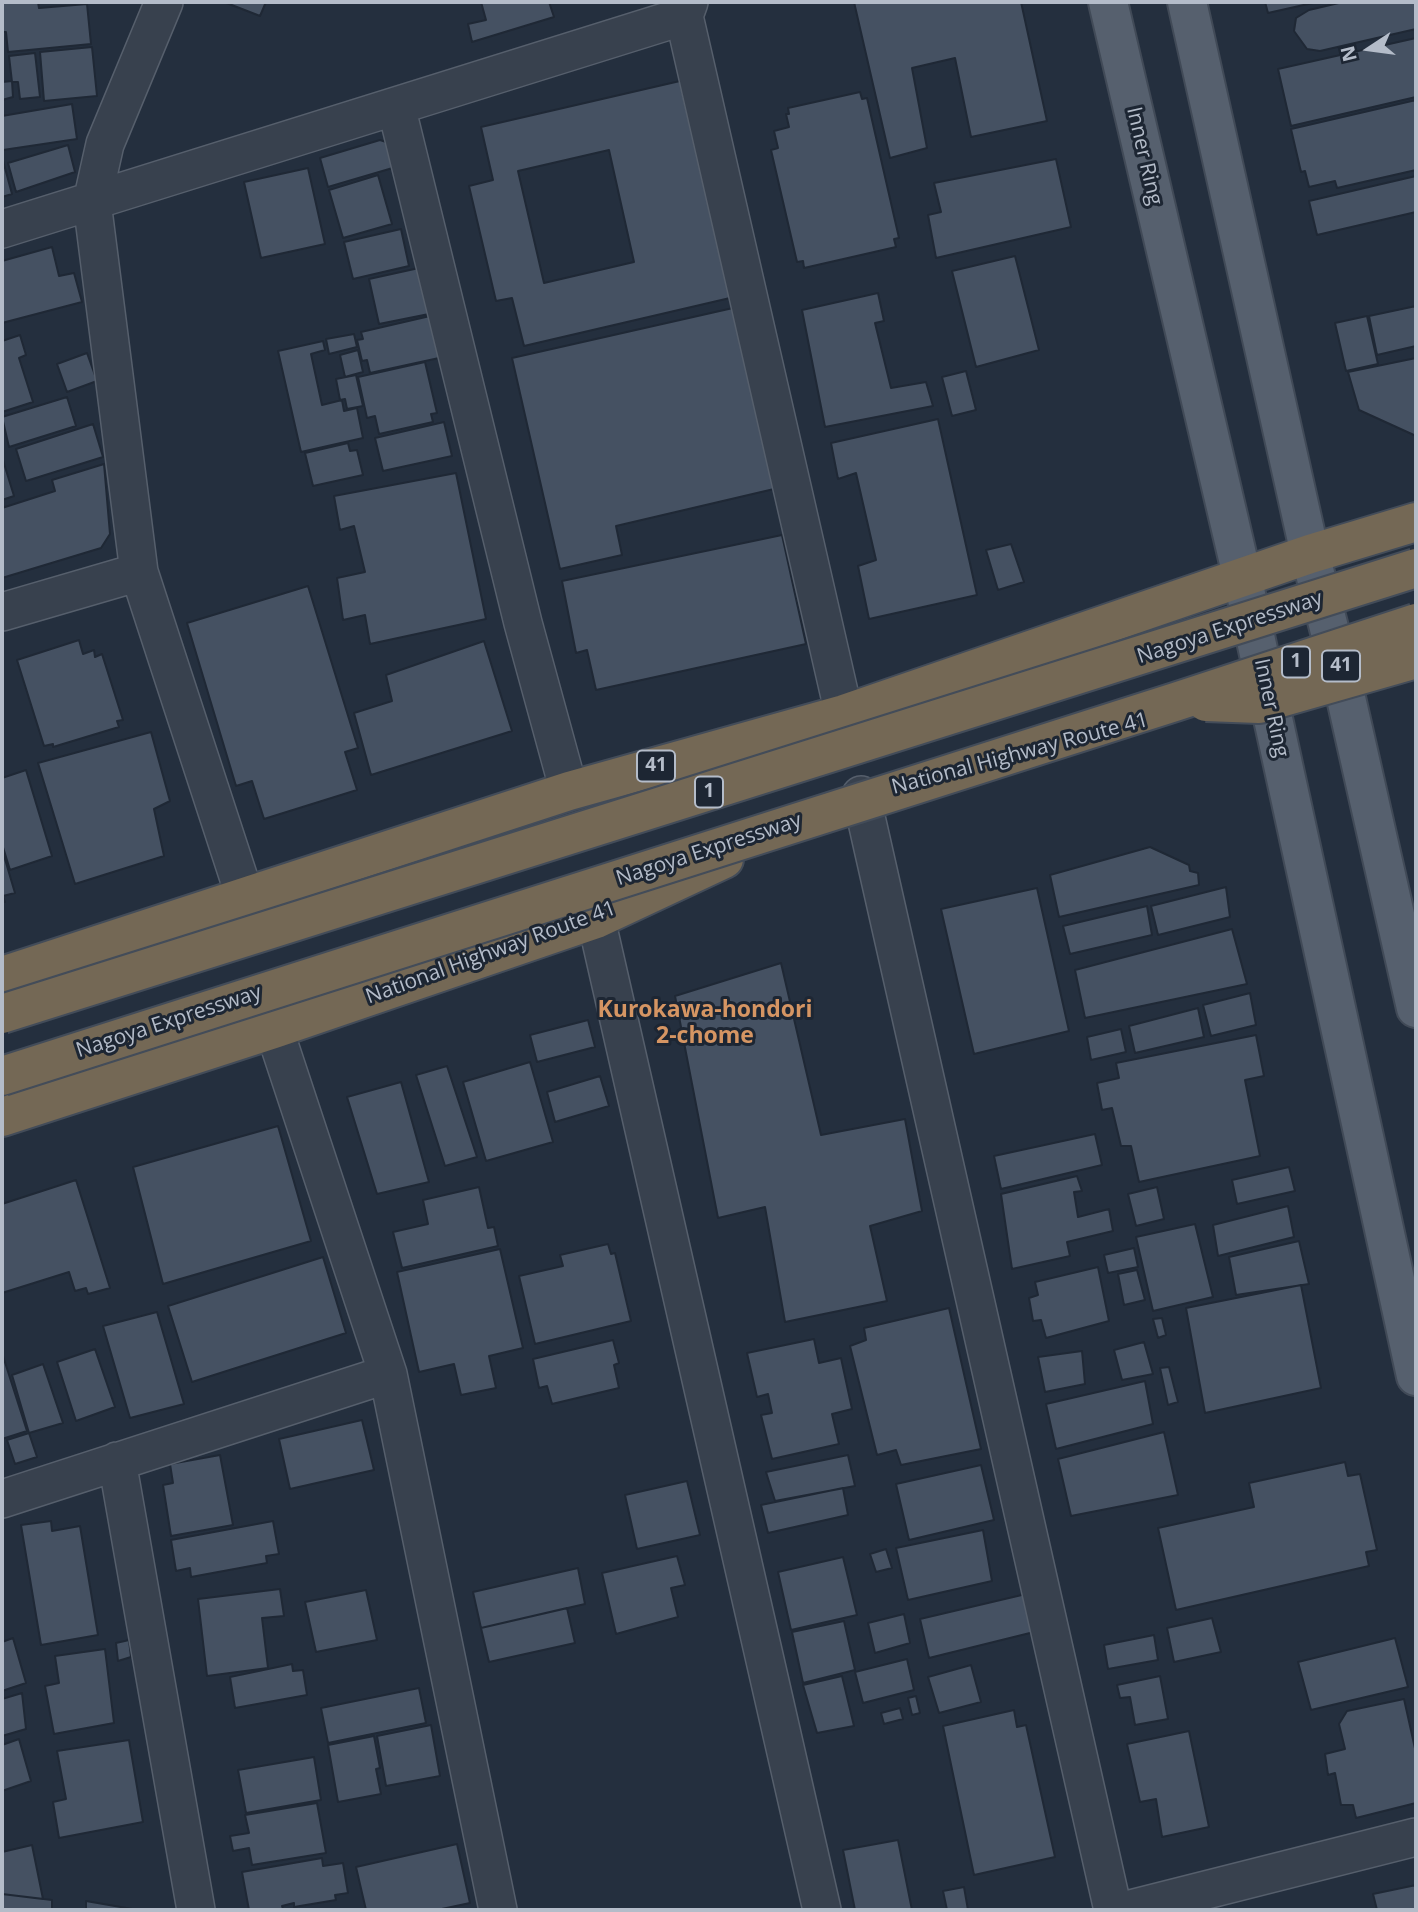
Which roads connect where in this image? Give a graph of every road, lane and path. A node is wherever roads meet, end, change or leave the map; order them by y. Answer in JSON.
{"nodes":[{"id":1,"x":164,"y":2,"type":"edge"},
{"id":2,"x":1108,"y":2,"type":"edge"},
{"id":3,"x":1187,"y":2,"type":"edge"},
{"id":4,"x":686,"y":9,"type":"edge"},
{"id":5,"x":396,"y":106,"type":"junction"},
{"id":6,"x":92,"y":202,"type":"junction"},
{"id":7,"x":2,"y":229,"type":"edge"},
{"id":8,"x":1416,"y":522,"type":"edge"},
{"id":9,"x":1310,"y":554,"type":"junction"},
{"id":10,"x":1416,"y":568,"type":"edge"},
{"id":11,"x":139,"y":572,"type":"junction"},
{"id":12,"x":1242,"y":576,"type":"junction"},
{"id":13,"x":2,"y":612,"type":"edge"},
{"id":14,"x":1416,"y":613,"type":"edge"},
{"id":15,"x":1416,"y":623,"type":"edge"},
{"id":16,"x":1416,"y":645,"type":"edge"},
{"id":17,"x":1416,"y":659,"type":"edge"},
{"id":18,"x":1122,"y":662,"type":"junction"},
{"id":19,"x":1339,"y":667,"type":"junction"},
{"id":20,"x":1267,"y":690,"type":"junction"},
{"id":21,"x":1175,"y":702,"type":"junction"},
{"id":22,"x":844,"y":714,"type":"junction"},
{"id":23,"x":569,"y":790,"type":"junction"},
{"id":24,"x":861,"y":795,"type":"junction"},
{"id":25,"x":245,"y":897,"type":"junction"},
{"id":26,"x":596,"y":919,"type":"junction"},
{"id":27,"x":2,"y":976,"type":"edge"},
{"id":28,"x":1416,"y":1008,"type":"edge"},
{"id":29,"x":2,"y":1014,"type":"edge"},
{"id":30,"x":274,"y":1028,"type":"junction"},
{"id":31,"x":2,"y":1076,"type":"edge"},
{"id":32,"x":2,"y":1117,"type":"edge"},
{"id":33,"x":388,"y":1374,"type":"junction"},
{"id":34,"x":1416,"y":1376,"type":"edge"},
{"id":35,"x":117,"y":1461,"type":"junction"},
{"id":36,"x":2,"y":1499,"type":"edge"},
{"id":37,"x":1416,"y":1837,"type":"edge"},
{"id":38,"x":195,"y":1910,"type":"edge"},
{"id":39,"x":498,"y":1910,"type":"edge"},
{"id":40,"x":822,"y":1910,"type":"edge"},
{"id":41,"x":1113,"y":1910,"type":"edge"},
{"id":42,"x":1126,"y":1910,"type":"edge"}],
"edges":[{"from":1,"to":6,"type":"street"},
{"from":2,"to":12,"type":"main road","name":"Inner Ring"},
{"from":3,"to":9,"type":"main road"},
{"from":4,"to":5,"type":"street"},
{"from":4,"to":22,"type":"street"},
{"from":5,"to":6,"type":"street"},
{"from":5,"to":23,"type":"street"},
{"from":6,"to":7,"type":"street"},
{"from":6,"to":11,"type":"street"},
{"from":8,"to":9,"type":"highway","number":"41"},
{"from":9,"to":12,"type":"highway","number":"41"},
{"from":9,"to":19,"type":"main road"},
{"from":10,"to":18,"type":"highway","name":"Nagoya Expressway","number":"1","bridge":true},
{"from":11,"to":13,"type":"street"},
{"from":11,"to":25,"type":"street"},
{"from":12,"to":20,"type":"main road","name":"Inner Ring"},
{"from":12,"to":22,"type":"highway","number":"41"},
{"from":14,"to":18,"type":"highway"},
{"from":15,"to":21,"type":"highway","name":"Nagoya Expressway","number":"1","bridge":true},
{"from":16,"to":19,"type":"highway","name":"National Highway Route 41","number":"41"},
{"from":17,"to":21,"type":"highway","bridge":true},
{"from":18,"to":29,"type":"highway","name":"Nagoya Expressway","number":"1","bridge":true},
{"from":19,"to":20,"type":"highway","name":"National Highway Route 41","number":"41"},
{"from":19,"to":28,"type":"main road"},
{"from":20,"to":24,"type":"highway","name":"National Highway Route 41","number":"41"},
{"from":20,"to":34,"type":"main road","name":"Inner Ring"},
{"from":21,"to":31,"type":"highway","name":"Nagoya Expressway","number":"1","bridge":true},
{"from":22,"to":23,"type":"highway","number":"41"},
{"from":23,"to":25,"type":"highway","number":"41"},
{"from":24,"to":26,"type":"highway","name":"National Highway Route 41","number":"41"},
{"from":24,"to":41,"type":"street"},
{"from":25,"to":27,"type":"highway","number":"41"},
{"from":26,"to":30,"type":"highway","name":"National Highway Route 41","number":"41"},
{"from":26,"to":40,"type":"street"},
{"from":30,"to":32,"type":"highway","name":"National Highway Route 41","number":"41"},
{"from":30,"to":33,"type":"street"},
{"from":33,"to":35,"type":"street"},
{"from":33,"to":39,"type":"street"},
{"from":35,"to":36,"type":"street"},
{"from":35,"to":38,"type":"street"},
{"from":37,"to":42,"type":"street"}]}
